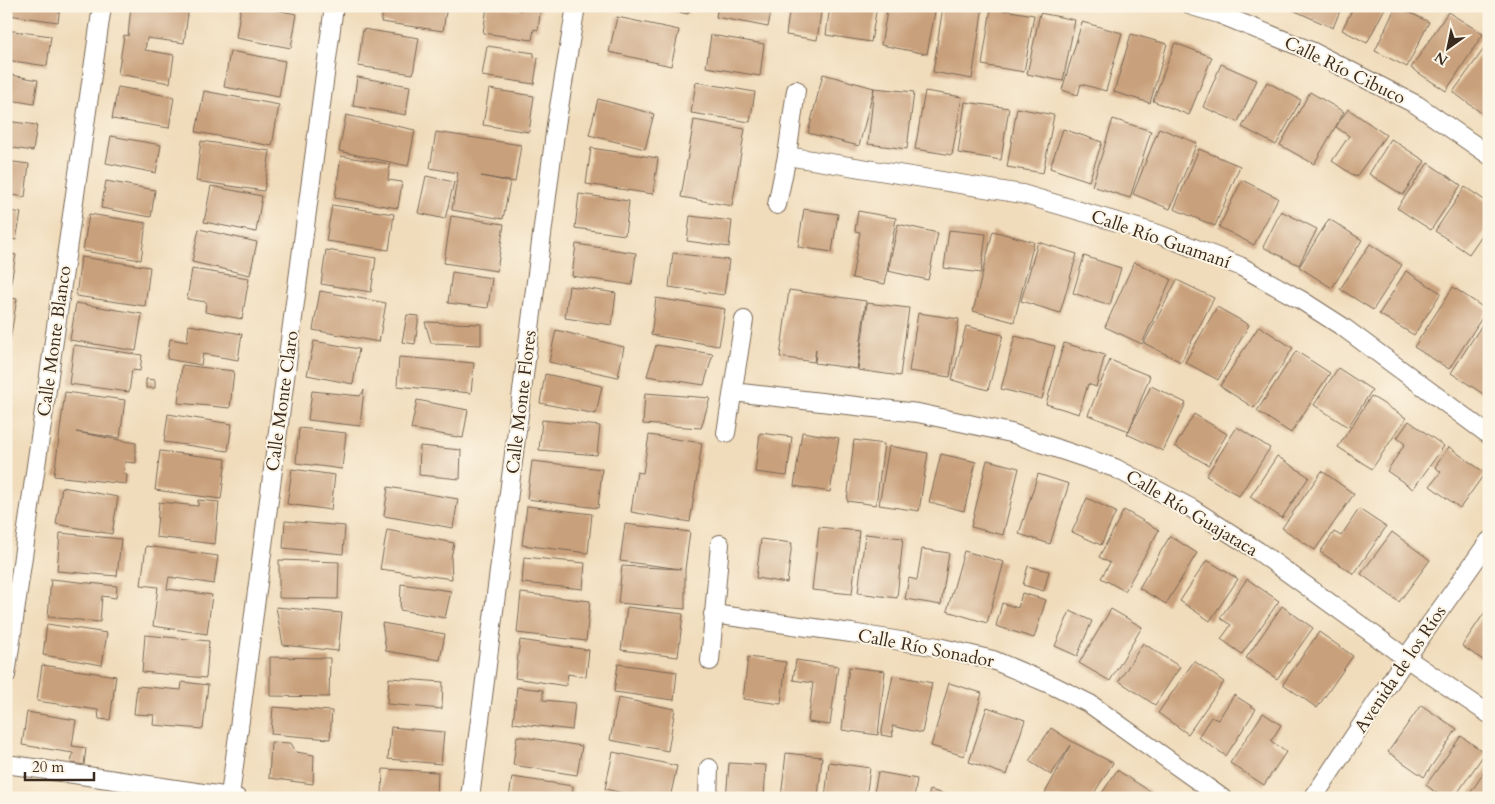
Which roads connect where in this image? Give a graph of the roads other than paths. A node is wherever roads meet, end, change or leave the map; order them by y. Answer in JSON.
{"nodes":[{"id":1,"x":102,"y":6,"type":"edge"},
{"id":2,"x":334,"y":6,"type":"edge"},
{"id":3,"x":576,"y":6,"type":"edge"},
{"id":4,"x":1192,"y":6,"type":"edge"},
{"id":5,"x":796,"y":90,"type":"dead end"},
{"id":6,"x":1489,"y":155,"type":"edge"},
{"id":7,"x":787,"y":156,"type":"junction"},
{"id":8,"x":777,"y":205,"type":"dead end"},
{"id":9,"x":744,"y":320,"type":"dead end"},
{"id":10,"x":734,"y":392,"type":"junction"},
{"id":11,"x":726,"y":433,"type":"dead end"},
{"id":12,"x":1489,"y":435,"type":"edge"},
{"id":13,"x":1489,"y":541,"type":"edge"},
{"id":14,"x":720,"y":544,"type":"dead end"},
{"id":15,"x":713,"y":614,"type":"junction"},
{"id":16,"x":1406,"y":658,"type":"junction"},
{"id":17,"x":710,"y":661,"type":"dead end"},
{"id":18,"x":6,"y":675,"type":"edge"},
{"id":19,"x":1489,"y":714,"type":"edge"},
{"id":20,"x":6,"y":764,"type":"edge"},
{"id":21,"x":709,"y":768,"type":"dead end"},
{"id":22,"x":233,"y":797,"type":"edge"},
{"id":23,"x":470,"y":798,"type":"edge"},
{"id":24,"x":708,"y":798,"type":"edge"},
{"id":25,"x":1222,"y":798,"type":"edge"},
{"id":26,"x":1313,"y":798,"type":"edge"}],
"edges":[{"from":1,"to":18,"type":"street","name":"Calle Monte Blanco"},
{"from":2,"to":22,"type":"street","name":"Calle Monte Claro"},
{"from":3,"to":23,"type":"street","name":"Calle Monte Flores"},
{"from":4,"to":6,"type":"street","name":"Calle Río Cibuco"},
{"from":5,"to":7,"type":"street"},
{"from":7,"to":8,"type":"street"},
{"from":7,"to":12,"type":"street","name":"Calle Río Guamaní"},
{"from":9,"to":10,"type":"street"},
{"from":10,"to":11,"type":"street"},
{"from":10,"to":16,"type":"street","name":"Calle Río Guajataca"},
{"from":13,"to":16,"type":"street","name":"Avenida de los Ríos"},
{"from":14,"to":15,"type":"street"},
{"from":15,"to":17,"type":"street"},
{"from":15,"to":25,"type":"street","name":"Calle Río Sonador"},
{"from":16,"to":19,"type":"street","name":"Calle Río Guajataca"},
{"from":16,"to":26,"type":"street","name":"Avenida de los Ríos"},
{"from":20,"to":22,"type":"street"},
{"from":21,"to":24,"type":"street"}]}
